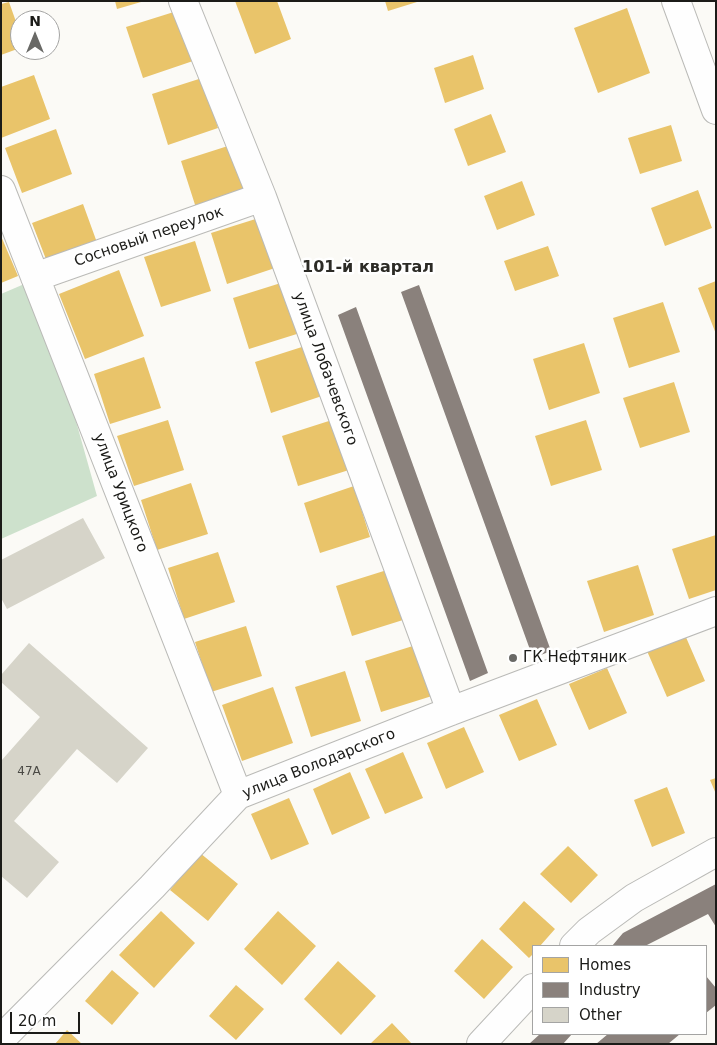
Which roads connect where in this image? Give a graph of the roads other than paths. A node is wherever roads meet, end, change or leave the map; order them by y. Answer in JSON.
{"nodes":[{"id":1,"x":183,"y":1,"type":"edge"},
{"id":2,"x":676,"y":1,"type":"edge"},
{"id":3,"x":716,"y":110,"type":"edge"},
{"id":4,"x":1,"y":190,"type":"edge"},
{"id":5,"x":262,"y":197,"type":"junction"},
{"id":6,"x":35,"y":277,"type":"junction"},
{"id":7,"x":716,"y":611,"type":"edge"},
{"id":8,"x":451,"y":711,"type":"junction"},
{"id":9,"x":238,"y":795,"type":"junction"},
{"id":10,"x":716,"y":852,"type":"edge"},
{"id":11,"x":575,"y":945,"type":"edge"},
{"id":12,"x":532,"y":989,"type":"edge"},
{"id":13,"x":1,"y":1039,"type":"edge"},
{"id":14,"x":481,"y":1044,"type":"edge"}],
"edges":[{"from":1,"to":5,"type":"street","name":"улица Лобачевского"},
{"from":2,"to":3,"type":"street"},
{"from":4,"to":6,"type":"street","name":"улица Урицкого"},
{"from":5,"to":6,"type":"street","name":"Сосновый переулок"},
{"from":5,"to":8,"type":"street","name":"улица Лобачевского"},
{"from":6,"to":9,"type":"street","name":"улица Урицкого"},
{"from":7,"to":8,"type":"street","name":"улица Володарского"},
{"from":8,"to":9,"type":"street","name":"улица Володарского"},
{"from":9,"to":13,"type":"street","name":"улица Володарского"},
{"from":10,"to":11,"type":"street"},
{"from":12,"to":14,"type":"street"}]}
